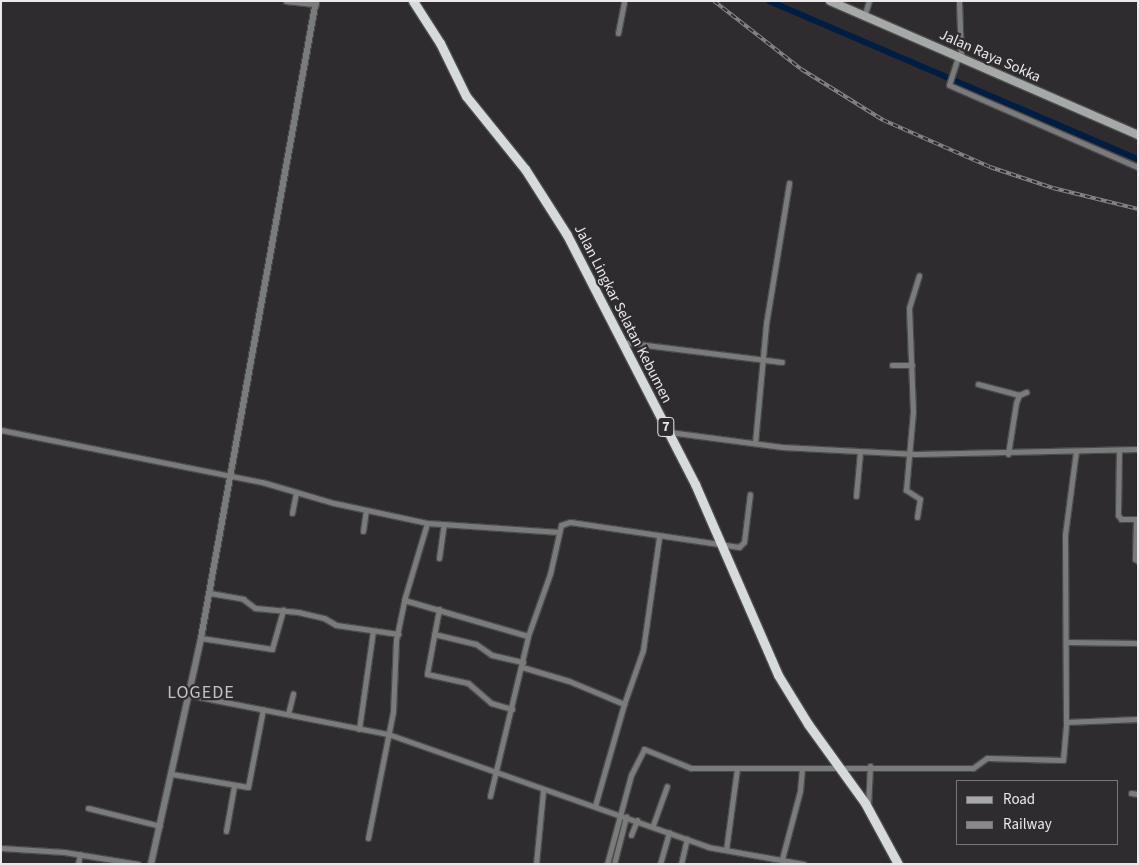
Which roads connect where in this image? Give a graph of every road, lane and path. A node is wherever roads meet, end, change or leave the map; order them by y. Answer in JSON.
{"nodes":[{"id":1,"x":286,"y":1,"type":"edge"},
{"id":2,"x":413,"y":1,"type":"edge"},
{"id":3,"x":624,"y":1,"type":"edge"},
{"id":4,"x":830,"y":1,"type":"edge"},
{"id":5,"x":869,"y":1,"type":"edge"},
{"id":6,"x":959,"y":1,"type":"edge"},
{"id":7,"x":316,"y":3,"type":"edge"},
{"id":8,"x":864,"y":17,"type":"junction"},
{"id":9,"x":618,"y":33,"type":"dead end"},
{"id":10,"x":959,"y":57,"type":"junction"},
{"id":11,"x":1138,"y":135,"type":"edge"},
{"id":12,"x":1138,"y":167,"type":"edge"},
{"id":13,"x":789,"y":183,"type":"dead end"},
{"id":14,"x":919,"y":276,"type":"dead end"},
{"id":15,"x":621,"y":342,"type":"junction"},
{"id":16,"x":762,"y":358,"type":"junction"},
{"id":17,"x":782,"y":362,"type":"dead end"},
{"id":18,"x":892,"y":365,"type":"dead end"},
{"id":19,"x":912,"y":365,"type":"junction"},
{"id":20,"x":978,"y":384,"type":"dead end"},
{"id":21,"x":1026,"y":392,"type":"dead end"},
{"id":22,"x":1019,"y":395,"type":"junction"},
{"id":23,"x":1,"y":430,"type":"edge"},
{"id":24,"x":669,"y":432,"type":"junction"},
{"id":25,"x":755,"y":443,"type":"junction"},
{"id":26,"x":1138,"y":449,"type":"edge"},
{"id":27,"x":1118,"y":450,"type":"junction"},
{"id":28,"x":1076,"y":451,"type":"junction"},
{"id":29,"x":860,"y":452,"type":"junction"},
{"id":30,"x":909,"y":454,"type":"junction"},
{"id":31,"x":1008,"y":454,"type":"junction"},
{"id":32,"x":230,"y":476,"type":"junction"},
{"id":33,"x":296,"y":492,"type":"junction"},
{"id":34,"x":750,"y":494,"type":"dead end"},
{"id":35,"x":856,"y":496,"type":"dead end"},
{"id":36,"x":366,"y":510,"type":"junction"},
{"id":37,"x":292,"y":513,"type":"dead end"},
{"id":38,"x":917,"y":517,"type":"dead end"},
{"id":39,"x":1137,"y":519,"type":"edge"},
{"id":40,"x":428,"y":523,"type":"junction"},
{"id":41,"x":444,"y":524,"type":"junction"},
{"id":42,"x":363,"y":531,"type":"dead end"},
{"id":43,"x":559,"y":532,"type":"junction"},
{"id":44,"x":659,"y":537,"type":"junction"},
{"id":45,"x":722,"y":544,"type":"junction"},
{"id":46,"x":439,"y":558,"type":"dead end"},
{"id":47,"x":1136,"y":560,"type":"edge"},
{"id":48,"x":210,"y":593,"type":"junction"},
{"id":49,"x":404,"y":600,"type":"junction"},
{"id":50,"x":439,"y":609,"type":"junction"},
{"id":51,"x":283,"y":610,"type":"junction"},
{"id":52,"x":373,"y":631,"type":"junction"},
{"id":53,"x":398,"y":634,"type":"junction"},
{"id":54,"x":434,"y":634,"type":"junction"},
{"id":55,"x":528,"y":636,"type":"junction"},
{"id":56,"x":201,"y":638,"type":"junction"},
{"id":57,"x":1066,"y":642,"type":"junction"},
{"id":58,"x":1138,"y":643,"type":"edge"},
{"id":59,"x":522,"y":665,"type":"junction"},
{"id":60,"x":293,"y":694,"type":"dead end"},
{"id":61,"x":189,"y":695,"type":"junction"},
{"id":62,"x":624,"y":704,"type":"junction"},
{"id":63,"x":263,"y":709,"type":"junction"},
{"id":64,"x":512,"y":709,"type":"junction"},
{"id":65,"x":288,"y":714,"type":"junction"},
{"id":66,"x":1138,"y":719,"type":"edge"},
{"id":67,"x":1066,"y":722,"type":"junction"},
{"id":68,"x":359,"y":729,"type":"junction"},
{"id":69,"x":388,"y":734,"type":"junction"},
{"id":70,"x":870,"y":766,"type":"junction"},
{"id":71,"x":840,"y":767,"type":"junction"},
{"id":72,"x":736,"y":769,"type":"junction"},
{"id":73,"x":802,"y":770,"type":"junction"},
{"id":74,"x":496,"y":772,"type":"junction"},
{"id":75,"x":172,"y":774,"type":"junction"},
{"id":76,"x":234,"y":786,"type":"junction"},
{"id":77,"x":667,"y":786,"type":"dead end"},
{"id":78,"x":543,"y":791,"type":"junction"},
{"id":79,"x":1131,"y":793,"type":"dead end"},
{"id":80,"x":1138,"y":794,"type":"edge"},
{"id":81,"x":490,"y":796,"type":"dead end"},
{"id":82,"x":595,"y":806,"type":"junction"},
{"id":83,"x":88,"y":808,"type":"dead end"},
{"id":84,"x":868,"y":808,"type":"junction"},
{"id":85,"x":619,"y":815,"type":"junction"},
{"id":86,"x":626,"y":818,"type":"junction"},
{"id":87,"x":637,"y":820,"type":"junction"},
{"id":88,"x":652,"y":825,"type":"junction"},
{"id":89,"x":160,"y":826,"type":"junction"},
{"id":90,"x":226,"y":831,"type":"dead end"},
{"id":91,"x":669,"y":832,"type":"junction"},
{"id":92,"x":631,"y":835,"type":"dead end"},
{"id":93,"x":368,"y":838,"type":"dead end"},
{"id":94,"x":687,"y":839,"type":"junction"},
{"id":95,"x":1,"y":848,"type":"edge"},
{"id":96,"x":726,"y":850,"type":"junction"},
{"id":97,"x":80,"y":854,"type":"junction"},
{"id":98,"x":782,"y":860,"type":"junction"},
{"id":99,"x":774,"y":861,"type":"edge"},
{"id":100,"x":78,"y":864,"type":"edge"},
{"id":101,"x":138,"y":864,"type":"edge"},
{"id":102,"x":151,"y":864,"type":"edge"},
{"id":103,"x":536,"y":864,"type":"edge"},
{"id":104,"x":607,"y":864,"type":"edge"},
{"id":105,"x":614,"y":864,"type":"edge"},
{"id":106,"x":660,"y":864,"type":"edge"},
{"id":107,"x":681,"y":864,"type":"edge"},
{"id":108,"x":803,"y":864,"type":"edge"},
{"id":109,"x":898,"y":864,"type":"edge"}],
"edges":[{"from":1,"to":7,"type":"street"},
{"from":2,"to":15,"type":"highway","name":"Jalan Lingkar Selatan Kebumen","number":"7"},
{"from":3,"to":9,"type":"street"},
{"from":4,"to":8,"type":"main road","name":"Jalan Raya Sokka"},
{"from":5,"to":8,"type":"street"},
{"from":6,"to":10,"type":"street"},
{"from":7,"to":32,"type":"street"},
{"from":8,"to":10,"type":"main road","name":"Jalan Raya Sokka"},
{"from":10,"to":11,"type":"main road","name":"Jalan Raya Sokka"},
{"from":10,"to":12,"type":"street"},
{"from":13,"to":16,"type":"street"},
{"from":14,"to":19,"type":"street"},
{"from":15,"to":16,"type":"street"},
{"from":15,"to":24,"type":"highway","name":"Jalan Lingkar Selatan Kebumen","number":"7"},
{"from":16,"to":17,"type":"street"},
{"from":16,"to":25,"type":"street"},
{"from":18,"to":19,"type":"street"},
{"from":19,"to":30,"type":"street"},
{"from":20,"to":22,"type":"street"},
{"from":21,"to":22,"type":"street"},
{"from":22,"to":31,"type":"street"},
{"from":23,"to":32,"type":"street"},
{"from":24,"to":25,"type":"street"},
{"from":24,"to":45,"type":"highway","name":"Jalan Lingkar Selatan Kebumen","number":"7"},
{"from":25,"to":29,"type":"street"},
{"from":26,"to":27,"type":"street"},
{"from":27,"to":28,"type":"street"},
{"from":27,"to":39,"type":"street"},
{"from":28,"to":31,"type":"street"},
{"from":28,"to":57,"type":"street"},
{"from":29,"to":30,"type":"street"},
{"from":29,"to":35,"type":"street"},
{"from":30,"to":31,"type":"street"},
{"from":30,"to":38,"type":"street"},
{"from":32,"to":33,"type":"street"},
{"from":32,"to":48,"type":"street"},
{"from":33,"to":36,"type":"street"},
{"from":33,"to":37,"type":"street"},
{"from":34,"to":45,"type":"street"},
{"from":36,"to":40,"type":"street"},
{"from":36,"to":42,"type":"street"},
{"from":39,"to":47,"type":"street"},
{"from":40,"to":41,"type":"street"},
{"from":40,"to":49,"type":"street"},
{"from":41,"to":43,"type":"street"},
{"from":41,"to":46,"type":"street"},
{"from":43,"to":44,"type":"street"},
{"from":43,"to":55,"type":"street"},
{"from":44,"to":45,"type":"street"},
{"from":44,"to":62,"type":"street"},
{"from":45,"to":71,"type":"highway","name":"Jalan Lingkar Selatan Kebumen","number":"7"},
{"from":48,"to":51,"type":"street"},
{"from":48,"to":56,"type":"street"},
{"from":49,"to":50,"type":"street"},
{"from":49,"to":53,"type":"street"},
{"from":50,"to":54,"type":"street"},
{"from":50,"to":55,"type":"street"},
{"from":51,"to":52,"type":"street"},
{"from":51,"to":56,"type":"street"},
{"from":52,"to":53,"type":"street"},
{"from":52,"to":68,"type":"street"},
{"from":53,"to":69,"type":"street"},
{"from":54,"to":59,"type":"street"},
{"from":54,"to":64,"type":"street"},
{"from":55,"to":59,"type":"street"},
{"from":56,"to":61,"type":"street"},
{"from":57,"to":58,"type":"street"},
{"from":57,"to":67,"type":"street"},
{"from":59,"to":62,"type":"street"},
{"from":59,"to":64,"type":"street"},
{"from":60,"to":65,"type":"street"},
{"from":61,"to":63,"type":"street"},
{"from":61,"to":75,"type":"street"},
{"from":62,"to":82,"type":"street"},
{"from":63,"to":65,"type":"street"},
{"from":63,"to":76,"type":"street"},
{"from":64,"to":74,"type":"street"},
{"from":65,"to":68,"type":"street"},
{"from":66,"to":67,"type":"street"},
{"from":67,"to":70,"type":"street"},
{"from":68,"to":69,"type":"street"},
{"from":69,"to":74,"type":"street"},
{"from":69,"to":93,"type":"street"},
{"from":70,"to":71,"type":"street"},
{"from":70,"to":84,"type":"street"},
{"from":71,"to":73,"type":"street"},
{"from":71,"to":84,"type":"highway","name":"Jalan Lingkar Selatan Kebumen","number":"7"},
{"from":72,"to":73,"type":"street"},
{"from":72,"to":85,"type":"street"},
{"from":72,"to":96,"type":"street"},
{"from":73,"to":98,"type":"street"},
{"from":74,"to":78,"type":"street"},
{"from":74,"to":81,"type":"street"},
{"from":75,"to":76,"type":"street"},
{"from":75,"to":89,"type":"street"},
{"from":76,"to":90,"type":"street"},
{"from":77,"to":88,"type":"street"},
{"from":78,"to":82,"type":"street"},
{"from":78,"to":103,"type":"street"},
{"from":79,"to":80,"type":"street"},
{"from":82,"to":85,"type":"street"},
{"from":83,"to":89,"type":"street"},
{"from":84,"to":109,"type":"highway","name":"Jalan Lingkar Selatan Kebumen","number":"7"},
{"from":85,"to":86,"type":"street"},
{"from":85,"to":104,"type":"street"},
{"from":86,"to":87,"type":"street"},
{"from":86,"to":105,"type":"street"},
{"from":87,"to":88,"type":"street"},
{"from":87,"to":92,"type":"street"},
{"from":88,"to":91,"type":"street"},
{"from":89,"to":102,"type":"street"},
{"from":91,"to":94,"type":"street"},
{"from":91,"to":106,"type":"street"},
{"from":94,"to":96,"type":"street"},
{"from":94,"to":107,"type":"street"},
{"from":95,"to":97,"type":"street"},
{"from":96,"to":99,"type":"street"},
{"from":97,"to":100,"type":"street"},
{"from":97,"to":101,"type":"street"},
{"from":98,"to":99,"type":"street"},
{"from":98,"to":108,"type":"street"}]}
